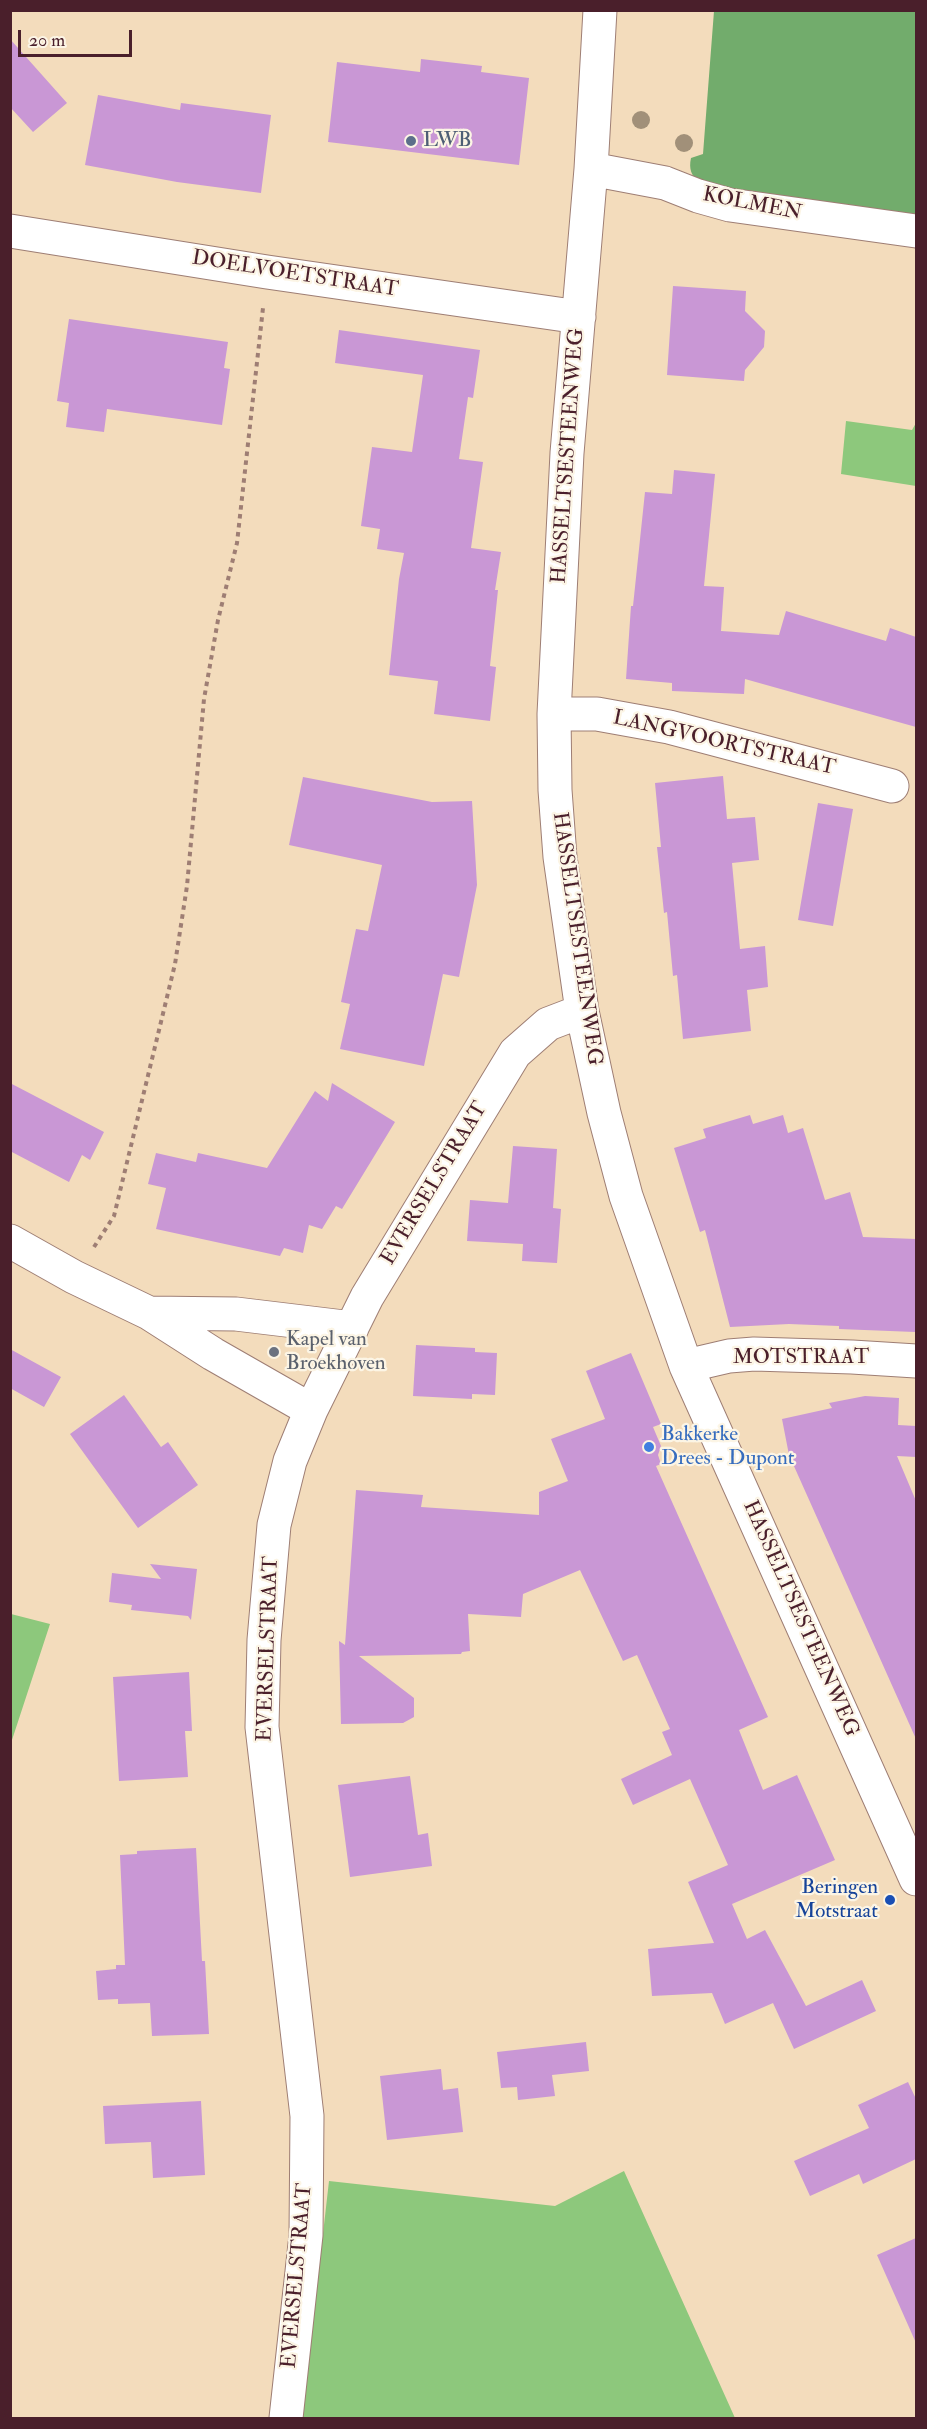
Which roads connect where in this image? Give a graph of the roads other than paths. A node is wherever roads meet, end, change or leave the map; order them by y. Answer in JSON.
{"nodes":[{"id":1,"x":600,"y":10,"type":"edge"},
{"id":2,"x":591,"y":169,"type":"junction"},
{"id":3,"x":10,"y":231,"type":"edge"},
{"id":4,"x":916,"y":231,"type":"edge"},
{"id":5,"x":579,"y":317,"type":"junction"},
{"id":6,"x":554,"y":714,"type":"junction"},
{"id":7,"x":750,"y":732,"type":"dead end"},
{"id":8,"x":904,"y":782,"type":"edge"},
{"id":9,"x":582,"y":1011,"type":"junction"},
{"id":10,"x":10,"y":1241,"type":"edge"},
{"id":11,"x":148,"y":1313,"type":"junction"},
{"id":12,"x":352,"y":1328,"type":"junction"},
{"id":13,"x":916,"y":1361,"type":"edge"},
{"id":14,"x":686,"y":1366,"type":"junction"},
{"id":15,"x":311,"y":1410,"type":"junction"},
{"id":16,"x":916,"y":1879,"type":"edge"},
{"id":17,"x":286,"y":2418,"type":"edge"}],
"edges":[{"from":1,"to":2,"type":"street","name":"HASSELTSESTEENWEG"},
{"from":2,"to":4,"type":"street","name":"KOLMEN"},
{"from":2,"to":5,"type":"street","name":"HASSELTSESTEENWEG"},
{"from":3,"to":5,"type":"street","name":"DOELVOETSTRAAT"},
{"from":5,"to":6,"type":"street","name":"HASSELTSESTEENWEG"},
{"from":6,"to":8,"type":"street","name":"LANGVOORTSTRAAT"},
{"from":6,"to":9,"type":"street","name":"HASSELTSESTEENWEG"},
{"from":7,"to":8,"type":"street","name":"LANGVOORTSTRAAT"},
{"from":9,"to":12,"type":"street","name":"EVERSELSTRAAT"},
{"from":9,"to":14,"type":"street","name":"HASSELTSESTEENWEG"},
{"from":10,"to":11,"type":"street"},
{"from":11,"to":12,"type":"street"},
{"from":11,"to":15,"type":"street"},
{"from":12,"to":15,"type":"street","name":"EVERSELSTRAAT"},
{"from":13,"to":14,"type":"street","name":"MOTSTRAAT"},
{"from":14,"to":16,"type":"street","name":"HASSELTSESTEENWEG"},
{"from":15,"to":17,"type":"street","name":"EVERSELSTRAAT"}]}
